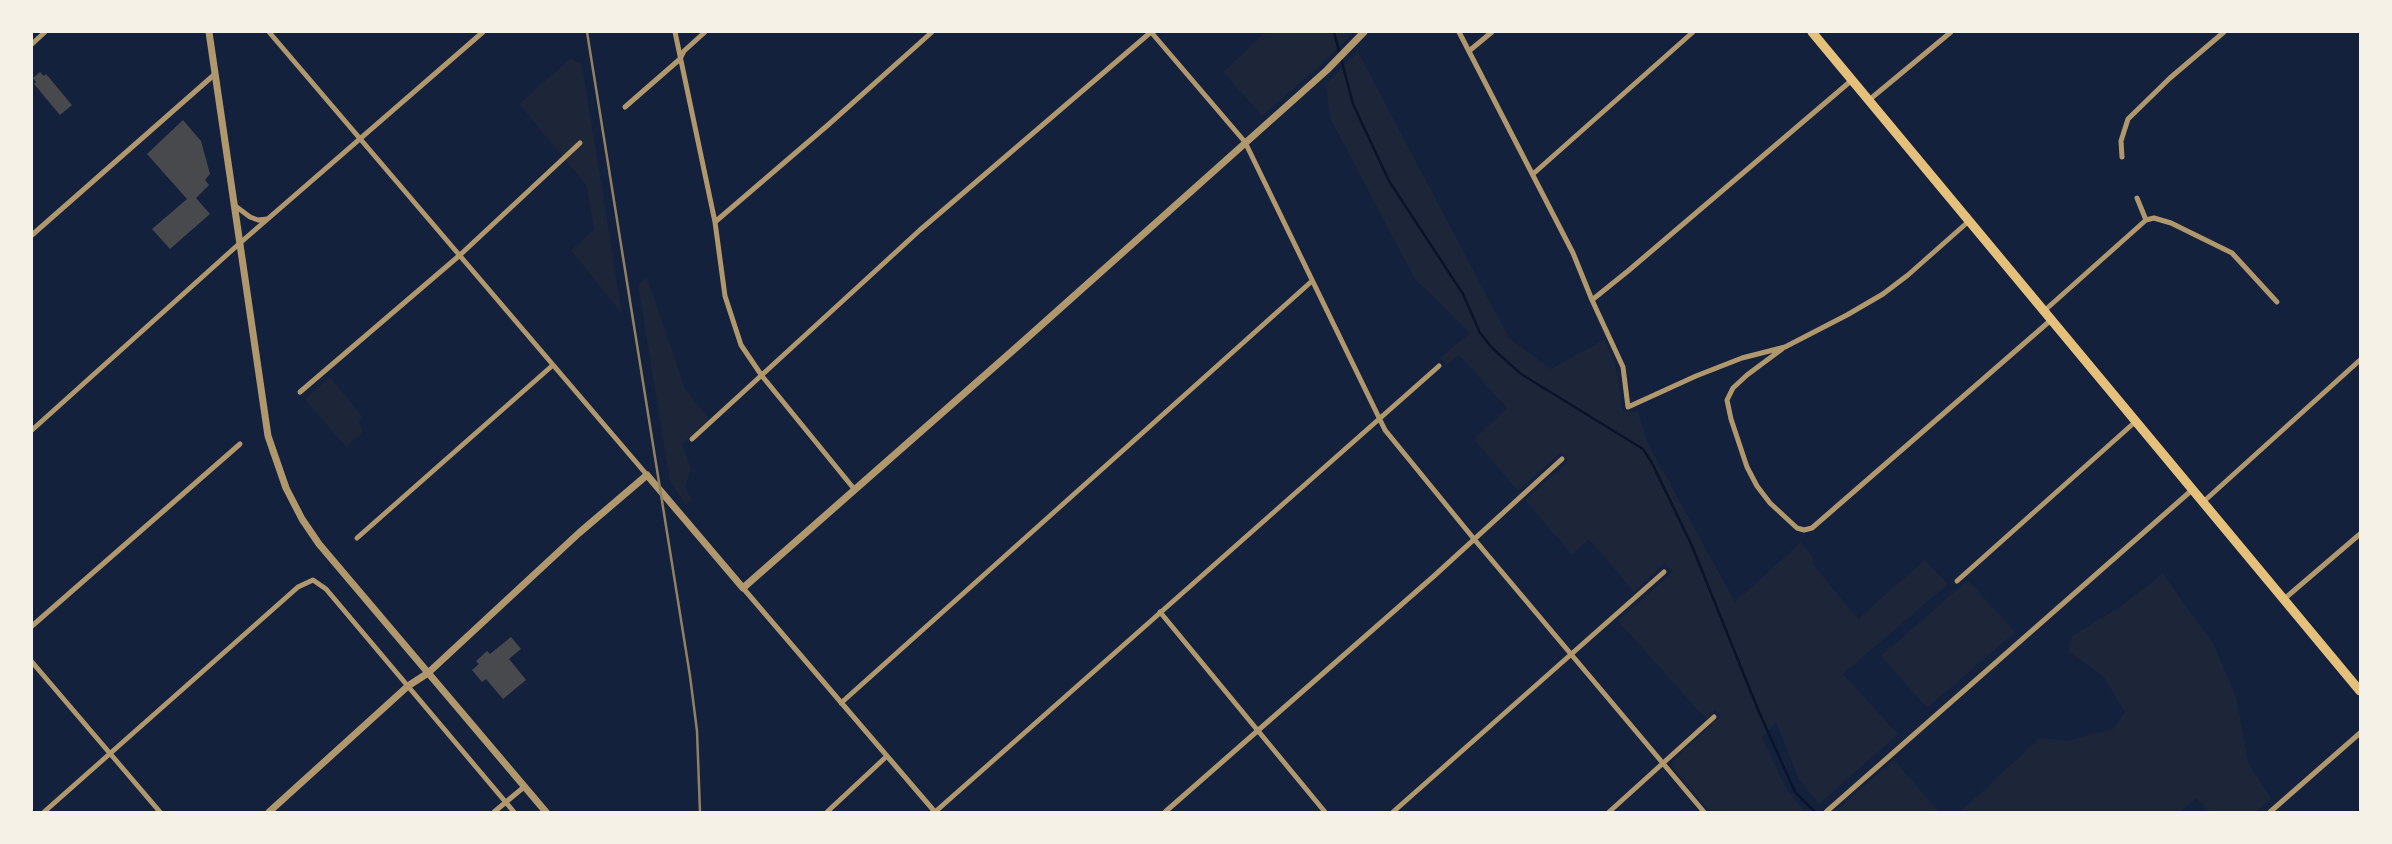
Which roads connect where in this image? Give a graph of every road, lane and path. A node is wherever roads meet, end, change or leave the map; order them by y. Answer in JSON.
{"nodes":[{"id":1,"x":46,"y":32,"type":"edge"},
{"id":2,"x":209,"y":32,"type":"edge"},
{"id":3,"x":269,"y":32,"type":"edge"},
{"id":4,"x":483,"y":32,"type":"edge"},
{"id":5,"x":675,"y":32,"type":"edge"},
{"id":6,"x":705,"y":32,"type":"edge"},
{"id":7,"x":932,"y":32,"type":"edge"},
{"id":8,"x":1151,"y":32,"type":"edge"},
{"id":9,"x":1459,"y":32,"type":"edge"},
{"id":10,"x":1492,"y":32,"type":"edge"},
{"id":11,"x":1693,"y":32,"type":"edge"},
{"id":12,"x":1812,"y":32,"type":"edge"},
{"id":13,"x":1951,"y":32,"type":"edge"},
{"id":14,"x":2224,"y":32,"type":"edge"},
{"id":15,"x":1361,"y":35,"type":"edge"},
{"id":16,"x":32,"y":44,"type":"edge"},
{"id":17,"x":1469,"y":51,"type":"junction"},
{"id":18,"x":680,"y":59,"type":"junction"},
{"id":19,"x":215,"y":74,"type":"junction"},
{"id":20,"x":1852,"y":80,"type":"junction"},
{"id":21,"x":1869,"y":100,"type":"junction"},
{"id":22,"x":625,"y":107,"type":"dead end"},
{"id":23,"x":360,"y":138,"type":"junction"},
{"id":24,"x":1245,"y":142,"type":"junction"},
{"id":25,"x":580,"y":143,"type":"dead end"},
{"id":26,"x":2122,"y":157,"type":"dead end"},
{"id":27,"x":1533,"y":174,"type":"junction"},
{"id":28,"x":2137,"y":198,"type":"dead end"},
{"id":29,"x":234,"y":205,"type":"junction"},
{"id":30,"x":267,"y":219,"type":"junction"},
{"id":31,"x":2146,"y":220,"type":"junction"},
{"id":32,"x":1969,"y":221,"type":"junction"},
{"id":33,"x":715,"y":222,"type":"junction"},
{"id":34,"x":32,"y":236,"type":"edge"},
{"id":35,"x":240,"y":243,"type":"junction"},
{"id":36,"x":460,"y":255,"type":"junction"},
{"id":37,"x":1312,"y":281,"type":"junction"},
{"id":38,"x":1591,"y":300,"type":"junction"},
{"id":39,"x":2277,"y":302,"type":"dead end"},
{"id":40,"x":2044,"y":312,"type":"junction"},
{"id":41,"x":2051,"y":320,"type":"junction"},
{"id":42,"x":1785,"y":347,"type":"junction"},
{"id":43,"x":2361,"y":360,"type":"edge"},
{"id":44,"x":553,"y":365,"type":"junction"},
{"id":45,"x":1439,"y":366,"type":"dead end"},
{"id":46,"x":761,"y":376,"type":"junction"},
{"id":47,"x":300,"y":392,"type":"dead end"},
{"id":48,"x":1380,"y":418,"type":"junction"},
{"id":49,"x":2135,"y":422,"type":"junction"},
{"id":50,"x":32,"y":430,"type":"edge"},
{"id":51,"x":692,"y":439,"type":"dead end"},
{"id":52,"x":240,"y":444,"type":"dead end"},
{"id":53,"x":1562,"y":459,"type":"dead end"},
{"id":54,"x":647,"y":475,"type":"junction"},
{"id":55,"x":855,"y":490,"type":"junction"},
{"id":56,"x":2192,"y":490,"type":"junction"},
{"id":57,"x":2202,"y":503,"type":"junction"},
{"id":58,"x":2361,"y":534,"type":"edge"},
{"id":59,"x":357,"y":538,"type":"dead end"},
{"id":60,"x":1474,"y":540,"type":"junction"},
{"id":61,"x":1664,"y":572,"type":"dead end"},
{"id":62,"x":1956,"y":581,"type":"dead end"},
{"id":63,"x":743,"y":588,"type":"junction"},
{"id":64,"x":2283,"y":600,"type":"junction"},
{"id":65,"x":1160,"y":612,"type":"junction"},
{"id":66,"x":32,"y":626,"type":"edge"},
{"id":67,"x":1571,"y":656,"type":"junction"},
{"id":68,"x":32,"y":662,"type":"edge"},
{"id":69,"x":428,"y":673,"type":"junction"},
{"id":70,"x":408,"y":686,"type":"junction"},
{"id":71,"x":2361,"y":691,"type":"edge"},
{"id":72,"x":841,"y":703,"type":"junction"},
{"id":73,"x":1714,"y":717,"type":"dead end"},
{"id":74,"x":1258,"y":732,"type":"junction"},
{"id":75,"x":2361,"y":733,"type":"edge"},
{"id":76,"x":109,"y":753,"type":"junction"},
{"id":77,"x":887,"y":757,"type":"junction"},
{"id":78,"x":1664,"y":764,"type":"junction"},
{"id":79,"x":524,"y":787,"type":"junction"},
{"id":80,"x":505,"y":803,"type":"junction"},
{"id":81,"x":44,"y":813,"type":"edge"},
{"id":82,"x":160,"y":813,"type":"edge"},
{"id":83,"x":270,"y":813,"type":"edge"},
{"id":84,"x":494,"y":813,"type":"edge"},
{"id":85,"x":514,"y":813,"type":"edge"},
{"id":86,"x":546,"y":813,"type":"edge"},
{"id":87,"x":827,"y":813,"type":"edge"},
{"id":88,"x":935,"y":813,"type":"edge"},
{"id":89,"x":1166,"y":813,"type":"edge"},
{"id":90,"x":1325,"y":813,"type":"edge"},
{"id":91,"x":1393,"y":813,"type":"edge"},
{"id":92,"x":1609,"y":813,"type":"edge"},
{"id":93,"x":1704,"y":813,"type":"edge"},
{"id":94,"x":1826,"y":813,"type":"edge"},
{"id":95,"x":2270,"y":813,"type":"edge"}],
"edges":[{"from":1,"to":16,"type":"street"},
{"from":2,"to":19,"type":"street"},
{"from":3,"to":23,"type":"street"},
{"from":4,"to":23,"type":"street"},
{"from":5,"to":18,"type":"street"},
{"from":6,"to":18,"type":"street"},
{"from":7,"to":33,"type":"street"},
{"from":8,"to":24,"type":"street"},
{"from":8,"to":46,"type":"street"},
{"from":9,"to":17,"type":"street"},
{"from":10,"to":17,"type":"street"},
{"from":11,"to":27,"type":"street"},
{"from":12,"to":20,"type":"main road"},
{"from":13,"to":21,"type":"street"},
{"from":14,"to":26,"type":"street"},
{"from":15,"to":24,"type":"street"},
{"from":17,"to":27,"type":"street"},
{"from":18,"to":22,"type":"street"},
{"from":18,"to":33,"type":"street"},
{"from":19,"to":29,"type":"street"},
{"from":19,"to":34,"type":"street"},
{"from":20,"to":21,"type":"main road"},
{"from":20,"to":38,"type":"street"},
{"from":21,"to":32,"type":"main road"},
{"from":23,"to":30,"type":"street"},
{"from":23,"to":36,"type":"street"},
{"from":24,"to":37,"type":"street"},
{"from":24,"to":55,"type":"street"},
{"from":25,"to":36,"type":"street"},
{"from":27,"to":38,"type":"street"},
{"from":28,"to":31,"type":"street"},
{"from":29,"to":30,"type":"street"},
{"from":29,"to":35,"type":"street"},
{"from":30,"to":35,"type":"street"},
{"from":31,"to":39,"type":"street"},
{"from":31,"to":40,"type":"street"},
{"from":32,"to":40,"type":"main road"},
{"from":32,"to":42,"type":"street"},
{"from":33,"to":46,"type":"street"},
{"from":35,"to":50,"type":"street"},
{"from":35,"to":69,"type":"street"},
{"from":36,"to":44,"type":"street"},
{"from":36,"to":47,"type":"street"},
{"from":37,"to":48,"type":"street"},
{"from":37,"to":72,"type":"street"},
{"from":38,"to":42,"type":"street"},
{"from":40,"to":41,"type":"main road"},
{"from":41,"to":42,"type":"street"},
{"from":41,"to":49,"type":"main road"},
{"from":43,"to":57,"type":"street"},
{"from":44,"to":54,"type":"street"},
{"from":44,"to":59,"type":"street"},
{"from":45,"to":48,"type":"street"},
{"from":46,"to":51,"type":"street"},
{"from":46,"to":55,"type":"street"},
{"from":48,"to":60,"type":"street"},
{"from":48,"to":65,"type":"street"},
{"from":49,"to":56,"type":"main road"},
{"from":49,"to":62,"type":"street"},
{"from":52,"to":66,"type":"street"},
{"from":53,"to":60,"type":"street"},
{"from":54,"to":63,"type":"street"},
{"from":54,"to":69,"type":"street"},
{"from":55,"to":63,"type":"street"},
{"from":56,"to":57,"type":"main road"},
{"from":56,"to":94,"type":"street"},
{"from":57,"to":64,"type":"main road"},
{"from":58,"to":64,"type":"street"},
{"from":60,"to":67,"type":"street"},
{"from":60,"to":74,"type":"street"},
{"from":61,"to":67,"type":"street"},
{"from":63,"to":72,"type":"street"},
{"from":64,"to":71,"type":"main road"},
{"from":65,"to":74,"type":"street"},
{"from":65,"to":88,"type":"street"},
{"from":67,"to":78,"type":"street"},
{"from":67,"to":91,"type":"street"},
{"from":68,"to":76,"type":"street"},
{"from":69,"to":70,"type":"street"},
{"from":69,"to":79,"type":"street"},
{"from":70,"to":76,"type":"street"},
{"from":70,"to":80,"type":"street"},
{"from":70,"to":83,"type":"street"},
{"from":72,"to":77,"type":"street"},
{"from":73,"to":78,"type":"street"},
{"from":74,"to":89,"type":"street"},
{"from":74,"to":90,"type":"street"},
{"from":75,"to":95,"type":"street"},
{"from":76,"to":81,"type":"street"},
{"from":76,"to":82,"type":"street"},
{"from":77,"to":87,"type":"street"},
{"from":77,"to":88,"type":"street"},
{"from":78,"to":92,"type":"street"},
{"from":78,"to":93,"type":"street"},
{"from":79,"to":80,"type":"street"},
{"from":79,"to":86,"type":"street"},
{"from":80,"to":84,"type":"street"},
{"from":80,"to":85,"type":"street"}]}
